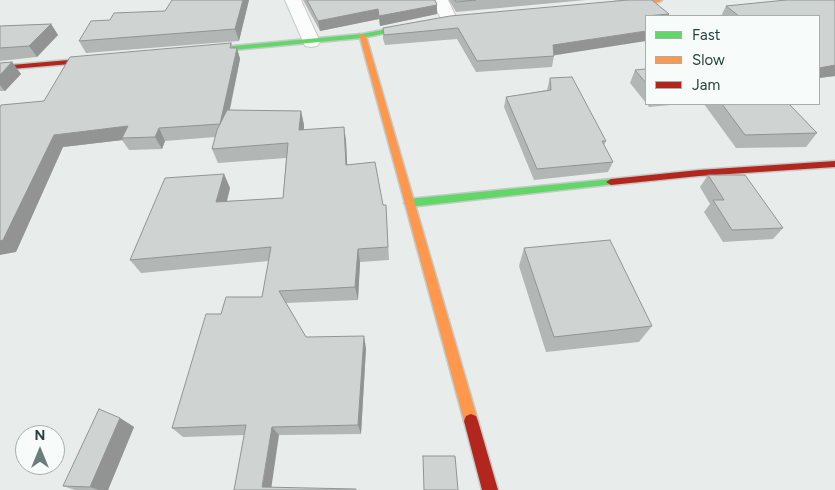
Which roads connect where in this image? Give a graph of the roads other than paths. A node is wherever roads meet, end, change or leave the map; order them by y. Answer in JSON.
{"nodes":[{"id":1,"x":293,"y":0,"type":"edge"},
{"id":2,"x":440,"y":0,"type":"edge"},
{"id":3,"x":659,"y":0,"type":"edge"},
{"id":4,"x":602,"y":5,"type":"edge"},
{"id":5,"x":445,"y":20,"type":"joint"},
{"id":6,"x":362,"y":36,"type":"junction"},
{"id":7,"x":311,"y":42,"type":"junction"},
{"id":8,"x":185,"y":52,"type":"edge"},
{"id":9,"x":117,"y":58,"type":"edge"},
{"id":10,"x":0,"y":68,"type":"edge"},
{"id":11,"x":835,"y":164,"type":"edge"},
{"id":12,"x":409,"y":203,"type":"junction"},
{"id":13,"x":490,"y":490,"type":"edge"}],
"edges":[{"from":1,"to":7,"type":"street"},
{"from":2,"to":5,"type":"street"},
{"from":3,"to":4,"type":"street"},
{"from":5,"to":6,"type":"street"},
{"from":6,"to":7,"type":"street"},
{"from":6,"to":12,"type":"street"},
{"from":7,"to":8,"type":"street"},
{"from":9,"to":10,"type":"street"},
{"from":11,"to":12,"type":"street"},
{"from":12,"to":13,"type":"street"}]}
